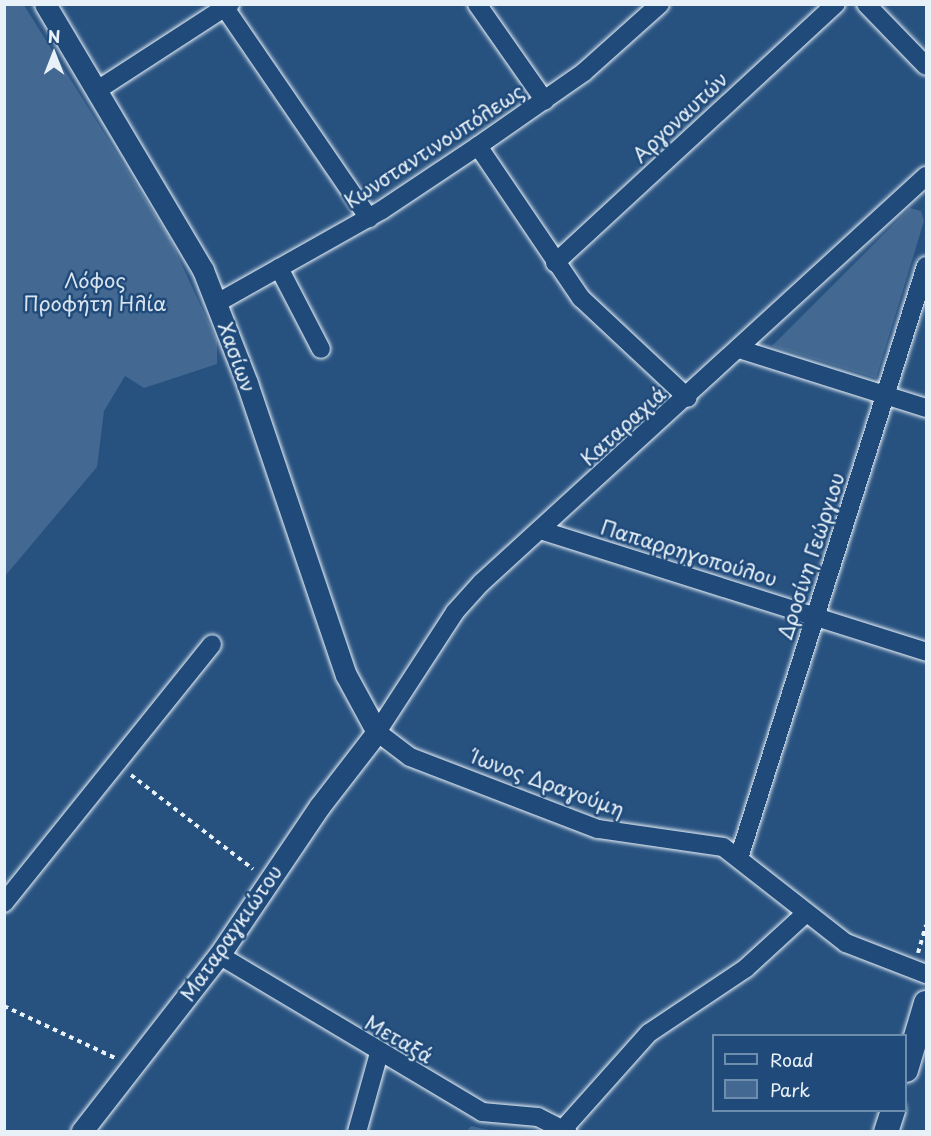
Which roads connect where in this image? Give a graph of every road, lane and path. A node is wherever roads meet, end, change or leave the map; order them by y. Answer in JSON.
{"nodes":[{"id":1,"x":45,"y":4,"type":"edge"},
{"id":2,"x":477,"y":4,"type":"edge"},
{"id":3,"x":836,"y":4,"type":"edge"},
{"id":4,"x":866,"y":4,"type":"edge"},
{"id":5,"x":228,"y":6,"type":"edge"},
{"id":6,"x":651,"y":8,"type":"edge"},
{"id":7,"x":927,"y":66,"type":"edge"},
{"id":8,"x":96,"y":91,"type":"junction"},
{"id":9,"x":545,"y":101,"type":"junction"},
{"id":10,"x":478,"y":146,"type":"junction"},
{"id":11,"x":927,"y":176,"type":"edge"},
{"id":12,"x":369,"y":218,"type":"junction"},
{"id":13,"x":555,"y":263,"type":"junction"},
{"id":14,"x":927,"y":266,"type":"edge"},
{"id":15,"x":279,"y":268,"type":"junction"},
{"id":16,"x":217,"y":303,"type":"junction"},
{"id":17,"x":321,"y":349,"type":"dead end"},
{"id":18,"x":742,"y":350,"type":"junction"},
{"id":19,"x":886,"y":396,"type":"junction"},
{"id":20,"x":688,"y":398,"type":"junction"},
{"id":21,"x":927,"y":408,"type":"edge"},
{"id":22,"x":540,"y":530,"type":"junction"},
{"id":23,"x":816,"y":617,"type":"junction"},
{"id":24,"x":212,"y":644,"type":"dead end"},
{"id":25,"x":927,"y":652,"type":"edge"},
{"id":26,"x":377,"y":732,"type":"junction"},
{"id":27,"x":116,"y":764,"type":"junction"},
{"id":28,"x":739,"y":858,"type":"junction"},
{"id":29,"x":268,"y":880,"type":"junction"},
{"id":30,"x":4,"y":903,"type":"edge"},
{"id":31,"x":806,"y":913,"type":"junction"},
{"id":32,"x":219,"y":956,"type":"junction"},
{"id":33,"x":927,"y":974,"type":"edge"},
{"id":34,"x":927,"y":1003,"type":"edge"},
{"id":35,"x":4,"y":1006,"type":"edge"},
{"id":36,"x":379,"y":1053,"type":"junction"},
{"id":37,"x":132,"y":1066,"type":"junction"},
{"id":38,"x":907,"y":1067,"type":"edge"},
{"id":39,"x":892,"y":1112,"type":"edge"},
{"id":40,"x":566,"y":1130,"type":"edge"},
{"id":41,"x":81,"y":1131,"type":"edge"},
{"id":42,"x":357,"y":1131,"type":"edge"},
{"id":43,"x":886,"y":1131,"type":"edge"}],
"edges":[{"from":1,"to":8,"type":"street","name":"Χασίων"},
{"from":2,"to":9,"type":"street"},
{"from":3,"to":13,"type":"street","name":"Αργοναυτών"},
{"from":4,"to":7,"type":"street"},
{"from":5,"to":8,"type":"street"},
{"from":5,"to":12,"type":"street"},
{"from":6,"to":9,"type":"street","name":"Κωνσταντινουπόλεως"},
{"from":8,"to":16,"type":"street","name":"Χασίων"},
{"from":9,"to":10,"type":"street","name":"Κωνσταντινουπόλεως"},
{"from":10,"to":12,"type":"street","name":"Κωνσταντινουπόλεως"},
{"from":10,"to":13,"type":"street"},
{"from":11,"to":18,"type":"street","name":"Καταραχιά"},
{"from":12,"to":15,"type":"street","name":"Κωνσταντινουπόλεως"},
{"from":13,"to":20,"type":"street"},
{"from":14,"to":19,"type":"street","name":"Δροσίνη Γεώργιου"},
{"from":15,"to":16,"type":"street","name":"Κωνσταντινουπόλεως"},
{"from":15,"to":17,"type":"street"},
{"from":16,"to":26,"type":"street","name":"Χασίων"},
{"from":18,"to":19,"type":"street"},
{"from":18,"to":20,"type":"street","name":"Καταραχιά"},
{"from":19,"to":21,"type":"street"},
{"from":19,"to":23,"type":"street","name":"Δροσίνη Γεώργιου"},
{"from":20,"to":22,"type":"street","name":"Καταραχιά"},
{"from":22,"to":23,"type":"street","name":"Παπαρρηγοπούλου"},
{"from":22,"to":26,"type":"street","name":"Καταραχιά"},
{"from":23,"to":25,"type":"street","name":"Παπαρρηγοπούλου"},
{"from":23,"to":28,"type":"street","name":"Δροσίνη Γεώργιου"},
{"from":24,"to":27,"type":"street"},
{"from":26,"to":28,"type":"street","name":"Ίωνος Δραγούμη"},
{"from":26,"to":29,"type":"street","name":"Ματαραγκιώτου"},
{"from":27,"to":29,"type":"path"},
{"from":27,"to":30,"type":"street"},
{"from":28,"to":31,"type":"street","name":"Ίωνος Δραγούμη"},
{"from":29,"to":32,"type":"street","name":"Ματαραγκιώτου"},
{"from":31,"to":33,"type":"street","name":"Ίωνος Δραγούμη"},
{"from":31,"to":40,"type":"street"},
{"from":32,"to":36,"type":"street","name":"Μεταξά"},
{"from":32,"to":37,"type":"street","name":"Ματαραγκιώτου"},
{"from":34,"to":38,"type":"main road"},
{"from":35,"to":37,"type":"path"},
{"from":36,"to":40,"type":"street","name":"Μεταξά"},
{"from":36,"to":42,"type":"street"},
{"from":37,"to":41,"type":"street","name":"Ματαραγκιώτου"},
{"from":39,"to":43,"type":"main road"}]}
